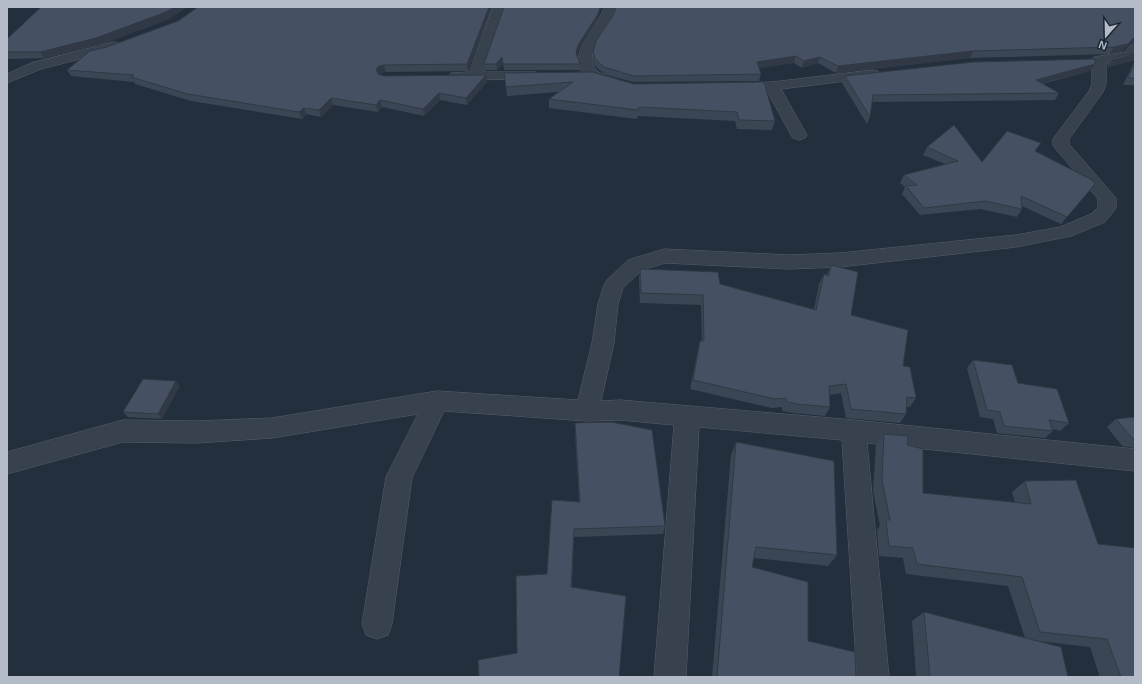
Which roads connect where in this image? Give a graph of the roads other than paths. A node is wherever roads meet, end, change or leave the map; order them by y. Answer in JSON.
{"nodes":[{"id":1,"x":499,"y":7,"type":"edge"},
{"id":2,"x":610,"y":7,"type":"edge"},
{"id":3,"x":126,"y":42,"type":"edge"},
{"id":4,"x":1135,"y":50,"type":"edge"},
{"id":5,"x":886,"y":73,"type":"edge"},
{"id":6,"x":445,"y":76,"type":"edge"},
{"id":7,"x":475,"y":76,"type":"junction"},
{"id":8,"x":546,"y":76,"type":"edge"},
{"id":9,"x":577,"y":76,"type":"edge"},
{"id":10,"x":592,"y":76,"type":"junction"},
{"id":11,"x":7,"y":79,"type":"edge"},
{"id":12,"x":772,"y":86,"type":"junction"},
{"id":13,"x":722,"y":87,"type":"edge"},
{"id":14,"x":633,"y":88,"type":"edge"},
{"id":15,"x":799,"y":135,"type":"dead end"},
{"id":16,"x":436,"y":401,"type":"junction"},
{"id":17,"x":587,"y":411,"type":"junction"},
{"id":18,"x":687,"y":416,"type":"junction"},
{"id":19,"x":854,"y":431,"type":"junction"},
{"id":20,"x":1134,"y":462,"type":"edge"},
{"id":21,"x":7,"y":463,"type":"edge"},
{"id":22,"x":377,"y":624,"type":"dead end"},
{"id":23,"x":670,"y":677,"type":"edge"},
{"id":24,"x":873,"y":677,"type":"edge"}],
"edges":[{"from":1,"to":7,"type":"street"},
{"from":2,"to":10,"type":"street"},
{"from":3,"to":11,"type":"street"},
{"from":4,"to":17,"type":"street"},
{"from":5,"to":12,"type":"street"},
{"from":6,"to":7,"type":"street"},
{"from":7,"to":8,"type":"street"},
{"from":9,"to":10,"type":"street"},
{"from":10,"to":14,"type":"street"},
{"from":12,"to":13,"type":"street"},
{"from":12,"to":15,"type":"street"},
{"from":16,"to":17,"type":"street"},
{"from":16,"to":21,"type":"street"},
{"from":16,"to":22,"type":"street"},
{"from":17,"to":18,"type":"street"},
{"from":18,"to":19,"type":"street"},
{"from":18,"to":23,"type":"street"},
{"from":19,"to":20,"type":"street"},
{"from":19,"to":24,"type":"street"}]}
